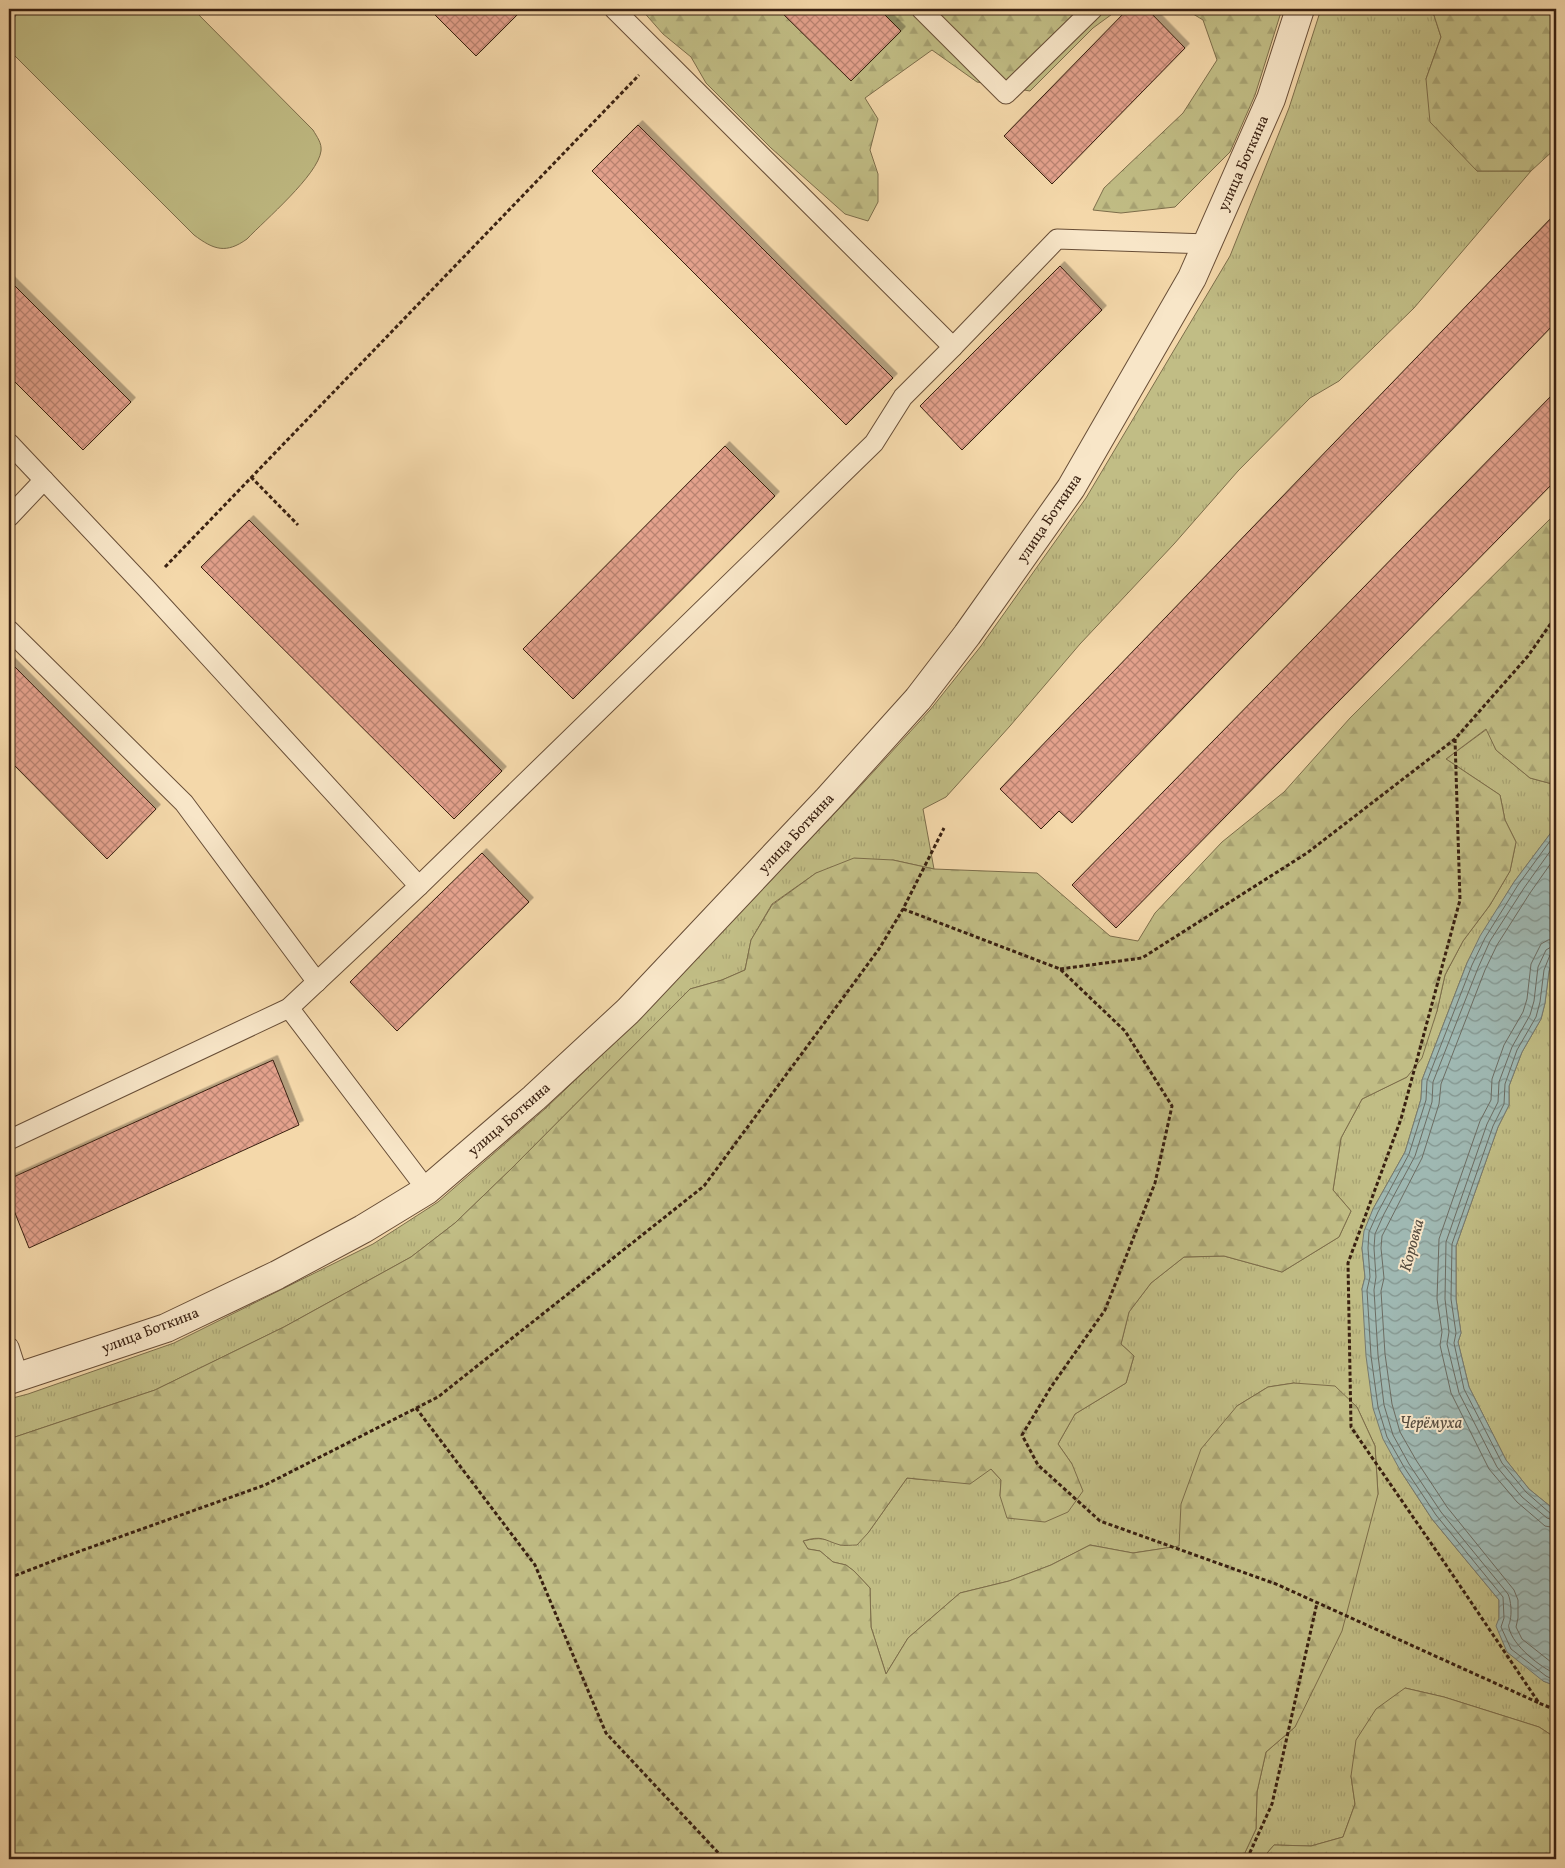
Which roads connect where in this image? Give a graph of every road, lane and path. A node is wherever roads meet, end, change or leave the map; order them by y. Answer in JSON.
{"nodes":[{"id":1,"x":614,"y":9,"type":"edge"},
{"id":2,"x":921,"y":9,"type":"edge"},
{"id":3,"x":1093,"y":9,"type":"edge"},
{"id":4,"x":1300,"y":9,"type":"edge"},
{"id":5,"x":659,"y":54,"type":"junction"},
{"id":6,"x":1208,"y":244,"type":"junction"},
{"id":7,"x":953,"y":347,"type":"junction"},
{"id":8,"x":9,"y":443,"type":"edge"},
{"id":9,"x":250,"y":477,"type":"junction"},
{"id":10,"x":44,"y":480,"type":"junction"},
{"id":11,"x":9,"y":517,"type":"edge"},
{"id":12,"x":298,"y":525,"type":"dead end"},
{"id":13,"x":146,"y":588,"type":"junction"},
{"id":14,"x":1556,"y":616,"type":"edge"},
{"id":15,"x":9,"y":630,"type":"edge"},
{"id":16,"x":1455,"y":739,"type":"junction"},
{"id":17,"x":944,"y":828,"type":"dead end"},
{"id":18,"x":419,"y":886,"type":"junction"},
{"id":19,"x":904,"y":909,"type":"junction"},
{"id":20,"x":1060,"y":969,"type":"junction"},
{"id":21,"x":317,"y":982,"type":"junction"},
{"id":22,"x":289,"y":1008,"type":"junction"},
{"id":23,"x":9,"y":1140,"type":"edge"},
{"id":24,"x":428,"y":1190,"type":"junction"},
{"id":25,"x":9,"y":1347,"type":"edge"},
{"id":26,"x":14,"y":1379,"type":"edge"},
{"id":27,"x":416,"y":1408,"type":"junction"},
{"id":28,"x":9,"y":1578,"type":"edge"},
{"id":29,"x":1317,"y":1603,"type":"junction"},
{"id":30,"x":1540,"y":1703,"type":"junction"},
{"id":31,"x":1556,"y":1710,"type":"edge"},
{"id":32,"x":724,"y":1859,"type":"edge"},
{"id":33,"x":1246,"y":1859,"type":"edge"}],
"edges":[{"from":1,"to":5,"type":"lane"},
{"from":2,"to":3,"type":"lane"},
{"from":4,"to":6,"type":"street","name":"улица Боткина"},
{"from":5,"to":7,"type":"lane"},
{"from":5,"to":9,"type":"path"},
{"from":6,"to":7,"type":"lane"},
{"from":6,"to":24,"type":"street","name":"улица Боткина"},
{"from":7,"to":18,"type":"lane"},
{"from":8,"to":10,"type":"lane"},
{"from":9,"to":12,"type":"path"},
{"from":9,"to":13,"type":"path"},
{"from":10,"to":11,"type":"lane"},
{"from":10,"to":13,"type":"lane"},
{"from":13,"to":18,"type":"lane"},
{"from":14,"to":16,"type":"path"},
{"from":15,"to":21,"type":"lane"},
{"from":16,"to":20,"type":"path"},
{"from":16,"to":30,"type":"path"},
{"from":17,"to":19,"type":"path"},
{"from":18,"to":21,"type":"lane"},
{"from":19,"to":20,"type":"path"},
{"from":19,"to":27,"type":"path"},
{"from":20,"to":29,"type":"path"},
{"from":21,"to":22,"type":"lane"},
{"from":22,"to":23,"type":"lane"},
{"from":22,"to":24,"type":"lane"},
{"from":24,"to":26,"type":"street","name":"улица Боткина"},
{"from":25,"to":26,"type":"lane"},
{"from":27,"to":28,"type":"path"},
{"from":27,"to":32,"type":"path"},
{"from":29,"to":30,"type":"path"},
{"from":29,"to":33,"type":"path"},
{"from":30,"to":31,"type":"path"}]}
